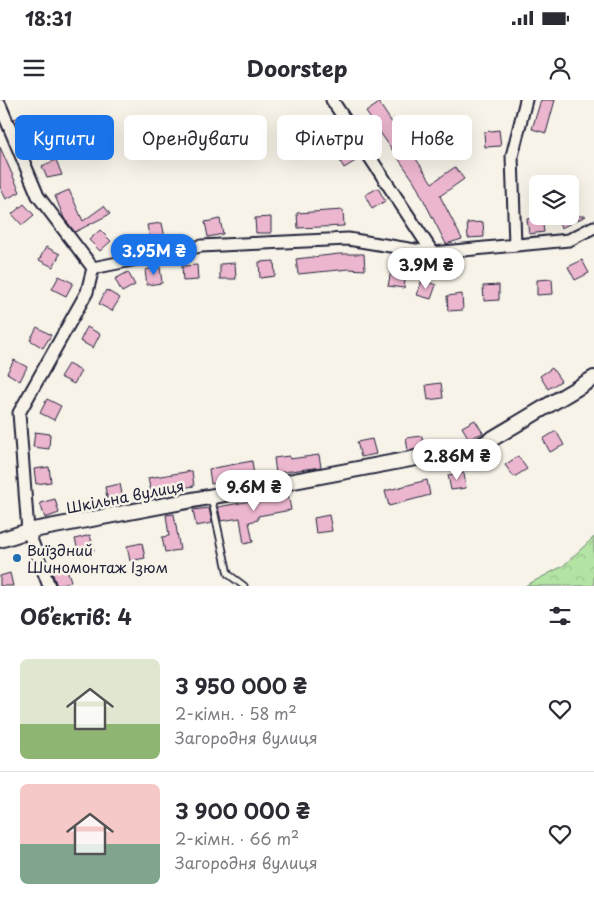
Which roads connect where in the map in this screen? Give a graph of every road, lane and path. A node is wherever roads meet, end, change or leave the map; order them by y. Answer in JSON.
{"nodes":[{"id":1,"x":332,"y":100,"type":"edge"},
{"id":2,"x":526,"y":100,"type":"edge"},
{"id":3,"x":0,"y":105,"type":"edge"},
{"id":4,"x":594,"y":227,"type":"edge"},
{"id":5,"x":515,"y":245,"type":"junction"},
{"id":6,"x":433,"y":254,"type":"junction"},
{"id":7,"x":93,"y":268,"type":"junction"},
{"id":8,"x":594,"y":378,"type":"edge"},
{"id":9,"x":211,"y":497,"type":"junction"},
{"id":10,"x":28,"y":531,"type":"junction"},
{"id":11,"x":0,"y":540,"type":"edge"},
{"id":12,"x":49,"y":586,"type":"edge"},
{"id":13,"x":244,"y":586,"type":"edge"}],
"edges":[{"from":1,"to":6,"type":"street"},
{"from":2,"to":5,"type":"street"},
{"from":3,"to":7,"type":"street"},
{"from":4,"to":5,"type":"street"},
{"from":5,"to":6,"type":"street"},
{"from":6,"to":7,"type":"street"},
{"from":7,"to":10,"type":"street"},
{"from":8,"to":9,"type":"street","name":"Шкільна вулиця"},
{"from":9,"to":10,"type":"street","name":"Шкільна вулиця"},
{"from":9,"to":13,"type":"lane"},
{"from":10,"to":11,"type":"street","name":"Шкільна вулиця"},
{"from":10,"to":12,"type":"street"}]}
